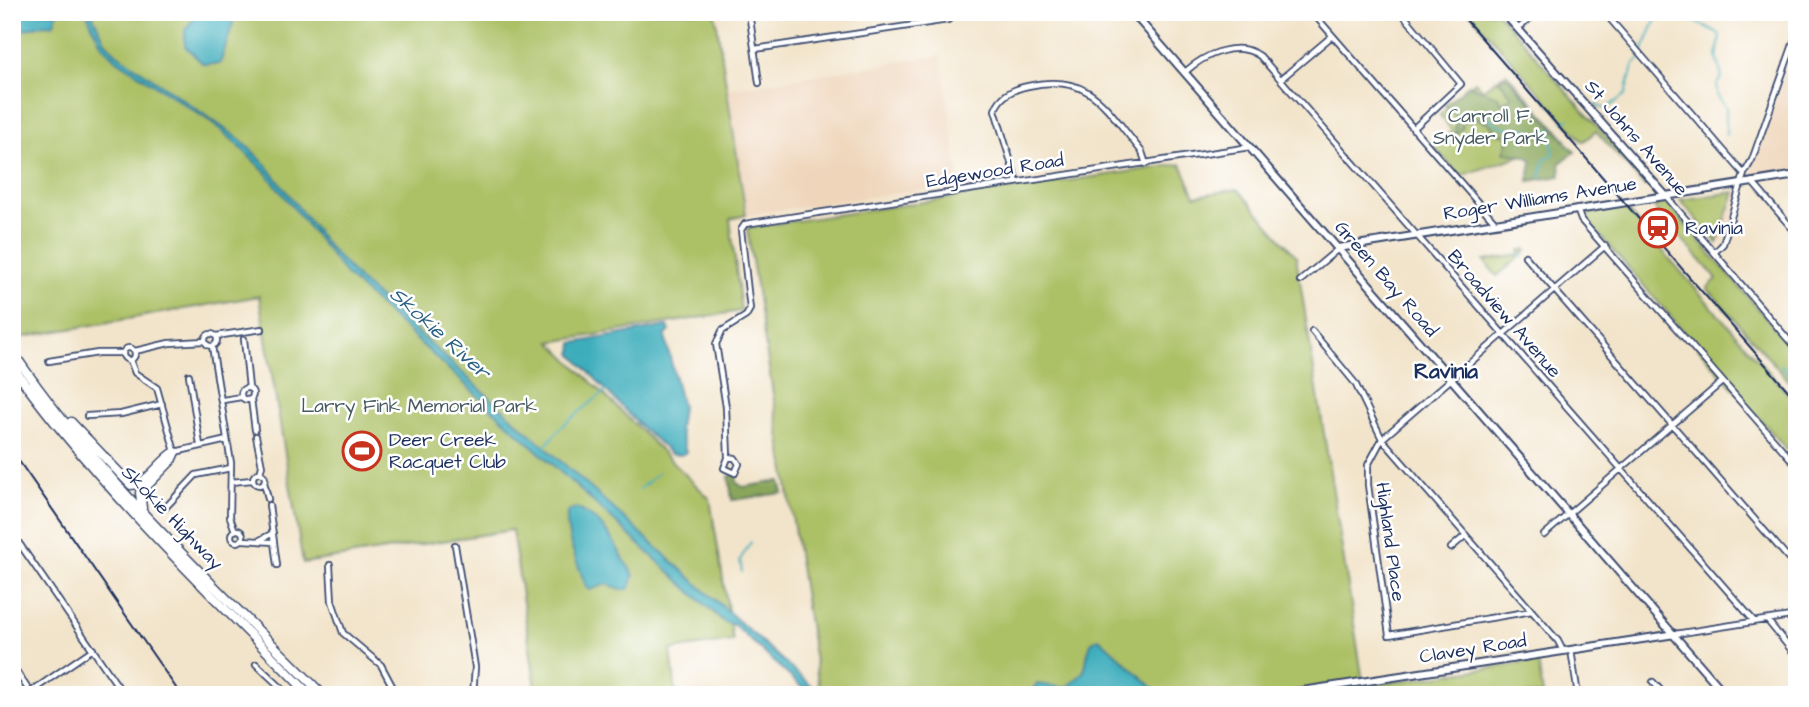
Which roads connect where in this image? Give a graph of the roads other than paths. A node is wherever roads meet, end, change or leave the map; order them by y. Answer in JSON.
{"nodes":[{"id":1,"x":750,"y":12,"type":"edge"},
{"id":2,"x":960,"y":12,"type":"edge"},
{"id":3,"x":1132,"y":12,"type":"edge"},
{"id":4,"x":1312,"y":12,"type":"edge"},
{"id":5,"x":1401,"y":12,"type":"edge"},
{"id":6,"x":1503,"y":12,"type":"edge"},
{"id":7,"x":1537,"y":12,"type":"edge"},
{"id":8,"x":1604,"y":12,"type":"edge"},
{"id":9,"x":1518,"y":29,"type":"junction"},
{"id":10,"x":1797,"y":33,"type":"edge"},
{"id":11,"x":1332,"y":36,"type":"junction"},
{"id":12,"x":755,"y":48,"type":"junction"},
{"id":13,"x":1185,"y":72,"type":"junction"},
{"id":14,"x":1281,"y":79,"type":"junction"},
{"id":15,"x":759,"y":83,"type":"dead end"},
{"id":16,"x":1413,"y":129,"type":"junction"},
{"id":17,"x":1250,"y":147,"type":"junction"},
{"id":18,"x":1146,"y":164,"type":"junction"},
{"id":19,"x":1744,"y":174,"type":"junction"},
{"id":20,"x":1797,"y":175,"type":"edge"},
{"id":21,"x":1017,"y":182,"type":"junction"},
{"id":22,"x":1752,"y":182,"type":"junction"},
{"id":23,"x":1742,"y":184,"type":"junction"},
{"id":24,"x":1665,"y":195,"type":"junction"},
{"id":25,"x":1577,"y":209,"type":"junction"},
{"id":26,"x":1494,"y":222,"type":"junction"},
{"id":27,"x":1416,"y":233,"type":"junction"},
{"id":28,"x":1797,"y":234,"type":"edge"},
{"id":29,"x":1605,"y":246,"type":"junction"},
{"id":30,"x":1338,"y":248,"type":"junction"},
{"id":31,"x":1715,"y":252,"type":"junction"},
{"id":32,"x":1525,"y":256,"type":"dead end"},
{"id":33,"x":1300,"y":281,"type":"dead end"},
{"id":34,"x":1554,"y":290,"type":"junction"},
{"id":35,"x":262,"y":329,"type":"dead end"},
{"id":36,"x":1312,"y":331,"type":"dead end"},
{"id":37,"x":1503,"y":334,"type":"junction"},
{"id":38,"x":216,"y":336,"type":"junction"},
{"id":39,"x":244,"y":340,"type":"dead end"},
{"id":40,"x":204,"y":341,"type":"junction"},
{"id":41,"x":1797,"y":341,"type":"edge"},
{"id":42,"x":1790,"y":342,"type":"junction"},
{"id":43,"x":212,"y":346,"type":"junction"},
{"id":44,"x":1797,"y":350,"type":"edge"},
{"id":45,"x":12,"y":351,"type":"edge"},
{"id":46,"x":135,"y":351,"type":"junction"},
{"id":47,"x":123,"y":353,"type":"junction"},
{"id":48,"x":130,"y":360,"type":"junction"},
{"id":49,"x":49,"y":361,"type":"dead end"},
{"id":50,"x":12,"y":366,"type":"edge"},
{"id":51,"x":190,"y":376,"type":"dead end"},
{"id":52,"x":1452,"y":379,"type":"junction"},
{"id":53,"x":1723,"y":382,"type":"junction"},
{"id":54,"x":35,"y":384,"type":"junction"},
{"id":55,"x":249,"y":388,"type":"junction"},
{"id":56,"x":241,"y":397,"type":"junction"},
{"id":57,"x":251,"y":399,"type":"junction"},
{"id":58,"x":223,"y":400,"type":"junction"},
{"id":59,"x":162,"y":404,"type":"junction"},
{"id":60,"x":87,"y":415,"type":"dead end"},
{"id":61,"x":1672,"y":425,"type":"junction"},
{"id":62,"x":1382,"y":439,"type":"junction"},
{"id":63,"x":227,"y":440,"type":"junction"},
{"id":64,"x":200,"y":445,"type":"junction"},
{"id":65,"x":174,"y":452,"type":"junction"},
{"id":66,"x":729,"y":458,"type":"dead end"},
{"id":67,"x":1797,"y":466,"type":"edge"},
{"id":68,"x":231,"y":468,"type":"junction"},
{"id":69,"x":1621,"y":469,"type":"junction"},
{"id":70,"x":260,"y":473,"type":"junction"},
{"id":71,"x":252,"y":480,"type":"junction"},
{"id":72,"x":231,"y":482,"type":"junction"},
{"id":73,"x":264,"y":482,"type":"junction"},
{"id":74,"x":165,"y":508,"type":"dead end"},
{"id":75,"x":1570,"y":514,"type":"junction"},
{"id":76,"x":147,"y":516,"type":"junction"},
{"id":77,"x":234,"y":531,"type":"junction"},
{"id":78,"x":12,"y":533,"type":"edge"},
{"id":79,"x":273,"y":533,"type":"junction"},
{"id":80,"x":1466,"y":535,"type":"junction"},
{"id":81,"x":1544,"y":535,"type":"dead end"},
{"id":82,"x":243,"y":540,"type":"junction"},
{"id":83,"x":260,"y":540,"type":"junction"},
{"id":84,"x":274,"y":542,"type":"junction"},
{"id":85,"x":455,"y":545,"type":"dead end"},
{"id":86,"x":1451,"y":548,"type":"dead end"},
{"id":87,"x":277,"y":565,"type":"dead end"},
{"id":88,"x":330,"y":565,"type":"dead end"},
{"id":89,"x":1797,"y":568,"type":"edge"},
{"id":90,"x":1532,"y":611,"type":"junction"},
{"id":91,"x":1797,"y":615,"type":"edge"},
{"id":92,"x":1767,"y":620,"type":"junction"},
{"id":93,"x":1754,"y":621,"type":"junction"},
{"id":94,"x":1675,"y":634,"type":"junction"},
{"id":95,"x":93,"y":649,"type":"junction"},
{"id":96,"x":1571,"y":650,"type":"junction"},
{"id":97,"x":1563,"y":651,"type":"junction"},
{"id":98,"x":1797,"y":657,"type":"edge"},
{"id":99,"x":278,"y":662,"type":"junction"},
{"id":100,"x":256,"y":664,"type":"dead end"},
{"id":101,"x":12,"y":665,"type":"edge"},
{"id":102,"x":1653,"y":682,"type":"dead end"},
{"id":103,"x":29,"y":694,"type":"edge"},
{"id":104,"x":124,"y":695,"type":"edge"},
{"id":105,"x":289,"y":695,"type":"edge"},
{"id":106,"x":304,"y":695,"type":"edge"},
{"id":107,"x":310,"y":695,"type":"edge"},
{"id":108,"x":323,"y":695,"type":"edge"},
{"id":109,"x":397,"y":695,"type":"edge"},
{"id":110,"x":473,"y":695,"type":"edge"},
{"id":111,"x":1276,"y":695,"type":"edge"},
{"id":112,"x":1578,"y":695,"type":"edge"},
{"id":113,"x":1665,"y":695,"type":"edge"},
{"id":114,"x":1726,"y":695,"type":"edge"}],
"edges":[{"from":1,"to":12,"type":"street"},
{"from":2,"to":12,"type":"street"},
{"from":3,"to":13,"type":"main road","name":"Green Bay Road"},
{"from":4,"to":11,"type":"street"},
{"from":5,"to":16,"type":"street"},
{"from":6,"to":9,"type":"main road","name":"St Johns Avenue"},
{"from":7,"to":9,"type":"street"},
{"from":8,"to":19,"type":"street"},
{"from":9,"to":24,"type":"main road","name":"St Johns Avenue"},
{"from":10,"to":19,"type":"street"},
{"from":11,"to":14,"type":"street"},
{"from":11,"to":16,"type":"street"},
{"from":12,"to":15,"type":"street"},
{"from":13,"to":14,"type":"street","name":"Broadview Avenue"},
{"from":13,"to":17,"type":"main road","name":"Green Bay Road"},
{"from":14,"to":27,"type":"street","name":"Broadview Avenue"},
{"from":16,"to":26,"type":"street"},
{"from":17,"to":18,"type":"street","name":"Edgewood Road"},
{"from":17,"to":30,"type":"main road","name":"Green Bay Road"},
{"from":18,"to":21,"type":"street","name":"Edgewood Road"},
{"from":18,"to":21,"type":"street"},
{"from":19,"to":23,"type":"street"},
{"from":20,"to":22,"type":"main road","name":"Roger Williams Avenue"},
{"from":21,"to":66,"type":"street","name":"Edgewood Road"},
{"from":22,"to":23,"type":"main road","name":"Roger Williams Avenue"},
{"from":22,"to":28,"type":"street"},
{"from":23,"to":24,"type":"main road","name":"Roger Williams Avenue"},
{"from":23,"to":31,"type":"street"},
{"from":24,"to":25,"type":"main road","name":"Roger Williams Avenue"},
{"from":24,"to":31,"type":"street","name":"St Johns Avenue"},
{"from":25,"to":26,"type":"main road","name":"Roger Williams Avenue"},
{"from":25,"to":29,"type":"street"},
{"from":26,"to":27,"type":"main road","name":"Roger Williams Avenue"},
{"from":27,"to":30,"type":"main road","name":"Roger Williams Avenue"},
{"from":27,"to":37,"type":"street","name":"Broadview Avenue"},
{"from":29,"to":34,"type":"street","name":"Highland Place"},
{"from":29,"to":53,"type":"street"},
{"from":30,"to":33,"type":"street"},
{"from":30,"to":52,"type":"main road","name":"Green Bay Road"},
{"from":31,"to":42,"type":"street","name":"St Johns Avenue"},
{"from":32,"to":34,"type":"street"},
{"from":34,"to":37,"type":"street","name":"Highland Place"},
{"from":34,"to":61,"type":"street"},
{"from":35,"to":38,"type":"street"},
{"from":36,"to":62,"type":"street"},
{"from":37,"to":52,"type":"street","name":"Highland Place"},
{"from":37,"to":69,"type":"street","name":"Broadview Avenue"},
{"from":38,"to":40,"type":"street"},
{"from":38,"to":43,"type":"street"},
{"from":39,"to":55,"type":"street"},
{"from":40,"to":43,"type":"street"},
{"from":40,"to":46,"type":"street"},
{"from":41,"to":42,"type":"street"},
{"from":42,"to":44,"type":"street","name":"St Johns Avenue"},
{"from":43,"to":58,"type":"street"},
{"from":45,"to":54,"type":"highway","name":"Skokie Highway"},
{"from":46,"to":47,"type":"street"},
{"from":46,"to":48,"type":"street"},
{"from":47,"to":48,"type":"street"},
{"from":47,"to":49,"type":"street"},
{"from":48,"to":59,"type":"street"},
{"from":50,"to":99,"type":"highway","name":"Skokie Highway"},
{"from":51,"to":64,"type":"street"},
{"from":52,"to":62,"type":"street","name":"Highland Place"},
{"from":52,"to":75,"type":"main road","name":"Green Bay Road"},
{"from":53,"to":61,"type":"street"},
{"from":53,"to":67,"type":"street"},
{"from":54,"to":65,"type":"highway"},
{"from":54,"to":76,"type":"highway","name":"Skokie Highway"},
{"from":55,"to":56,"type":"street"},
{"from":55,"to":57,"type":"street"},
{"from":56,"to":57,"type":"street"},
{"from":56,"to":58,"type":"street"},
{"from":57,"to":70,"type":"street"},
{"from":58,"to":63,"type":"street"},
{"from":59,"to":60,"type":"street"},
{"from":59,"to":65,"type":"street"},
{"from":61,"to":69,"type":"street"},
{"from":61,"to":89,"type":"street"},
{"from":62,"to":80,"type":"street"},
{"from":62,"to":90,"type":"street","name":"Highland Place"},
{"from":63,"to":64,"type":"street"},
{"from":63,"to":68,"type":"street"},
{"from":64,"to":65,"type":"street"},
{"from":65,"to":76,"type":"highway"},
{"from":68,"to":72,"type":"street"},
{"from":68,"to":74,"type":"street"},
{"from":69,"to":75,"type":"street"},
{"from":69,"to":93,"type":"street","name":"Broadview Avenue"},
{"from":70,"to":71,"type":"street"},
{"from":70,"to":73,"type":"street"},
{"from":71,"to":72,"type":"street"},
{"from":71,"to":73,"type":"street"},
{"from":72,"to":77,"type":"street"},
{"from":73,"to":79,"type":"street"},
{"from":75,"to":81,"type":"street"},
{"from":75,"to":94,"type":"main road","name":"Green Bay Road"},
{"from":76,"to":108,"type":"highway","name":"Skokie Highway"},
{"from":77,"to":82,"type":"street"},
{"from":77,"to":82,"type":"street"},
{"from":78,"to":95,"type":"street"},
{"from":79,"to":83,"type":"street"},
{"from":79,"to":84,"type":"street"},
{"from":80,"to":86,"type":"street"},
{"from":80,"to":90,"type":"street"},
{"from":82,"to":83,"type":"street"},
{"from":83,"to":84,"type":"street"},
{"from":84,"to":87,"type":"street"},
{"from":85,"to":110,"type":"street"},
{"from":88,"to":109,"type":"street"},
{"from":90,"to":97,"type":"street"},
{"from":91,"to":92,"type":"street"},
{"from":92,"to":93,"type":"street"},
{"from":92,"to":98,"type":"street"},
{"from":93,"to":94,"type":"street"},
{"from":94,"to":96,"type":"main road","name":"Clavey Road"},
{"from":94,"to":114,"type":"main road","name":"Green Bay Road"},
{"from":95,"to":103,"type":"street"},
{"from":95,"to":104,"type":"street"},
{"from":96,"to":97,"type":"main road","name":"Clavey Road"},
{"from":96,"to":112,"type":"street"},
{"from":97,"to":111,"type":"main road","name":"Clavey Road"},
{"from":99,"to":106,"type":"highway"},
{"from":99,"to":107,"type":"highway","name":"Skokie Highway"},
{"from":100,"to":105,"type":"street"},
{"from":101,"to":103,"type":"street"},
{"from":102,"to":113,"type":"street"}]}
